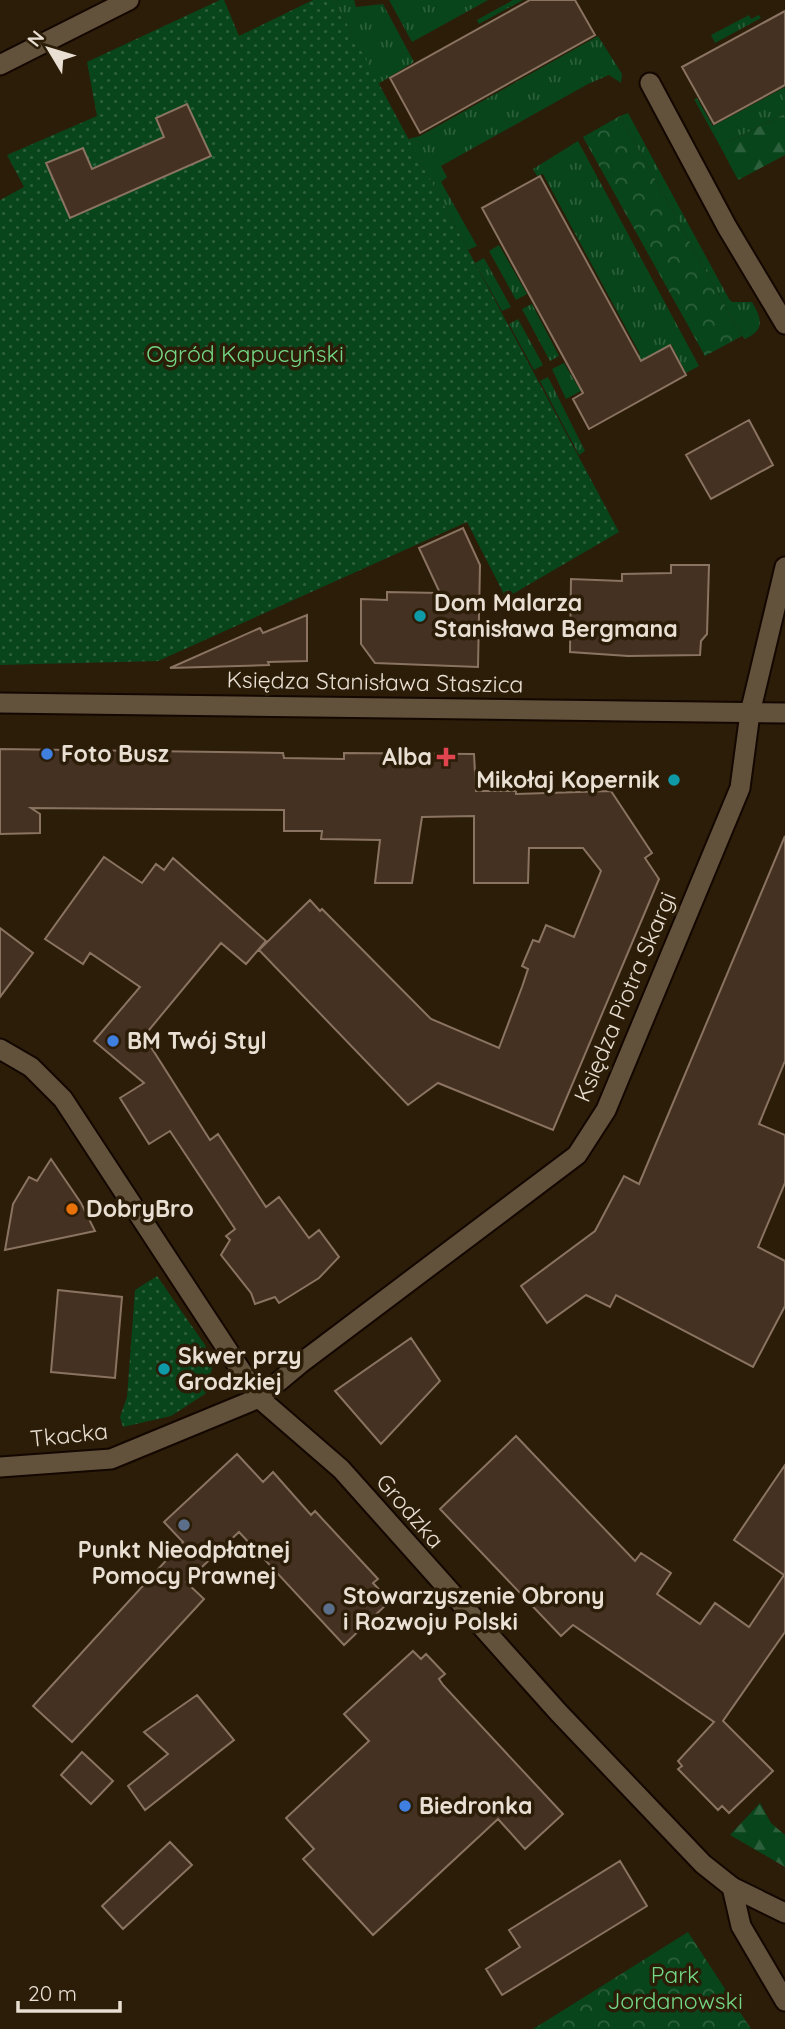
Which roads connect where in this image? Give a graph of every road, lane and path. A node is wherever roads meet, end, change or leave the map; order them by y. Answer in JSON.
{"nodes":[{"id":1,"x":129,"y":0,"type":"edge"},
{"id":2,"x":0,"y":65,"type":"edge"},
{"id":3,"x":650,"y":83,"type":"dead end"},
{"id":4,"x":785,"y":324,"type":"edge"},
{"id":5,"x":785,"y":567,"type":"edge"},
{"id":6,"x":0,"y":704,"type":"edge"},
{"id":7,"x":750,"y":713,"type":"junction"},
{"id":8,"x":785,"y":713,"type":"edge"},
{"id":9,"x":0,"y":1049,"type":"edge"},
{"id":10,"x":259,"y":1398,"type":"junction"},
{"id":11,"x":0,"y":1467,"type":"edge"},
{"id":12,"x":732,"y":1887,"type":"junction"},
{"id":13,"x":785,"y":1913,"type":"edge"},
{"id":14,"x":785,"y":2001,"type":"edge"}],
"edges":[{"from":1,"to":2,"type":"street"},
{"from":3,"to":4,"type":"street"},
{"from":5,"to":7,"type":"street"},
{"from":6,"to":7,"type":"street","name":"Księdza Stanisława Staszica"},
{"from":7,"to":8,"type":"street","name":"Księdza Stanisława Staszica"},
{"from":7,"to":10,"type":"street","name":"Księdza Piotra Skargi"},
{"from":9,"to":10,"type":"street","name":"Grodzka"},
{"from":10,"to":11,"type":"street","name":"Tkacka"},
{"from":10,"to":12,"type":"street","name":"Grodzka"},
{"from":12,"to":13,"type":"street","name":"Grodzka"},
{"from":12,"to":14,"type":"street"}]}
